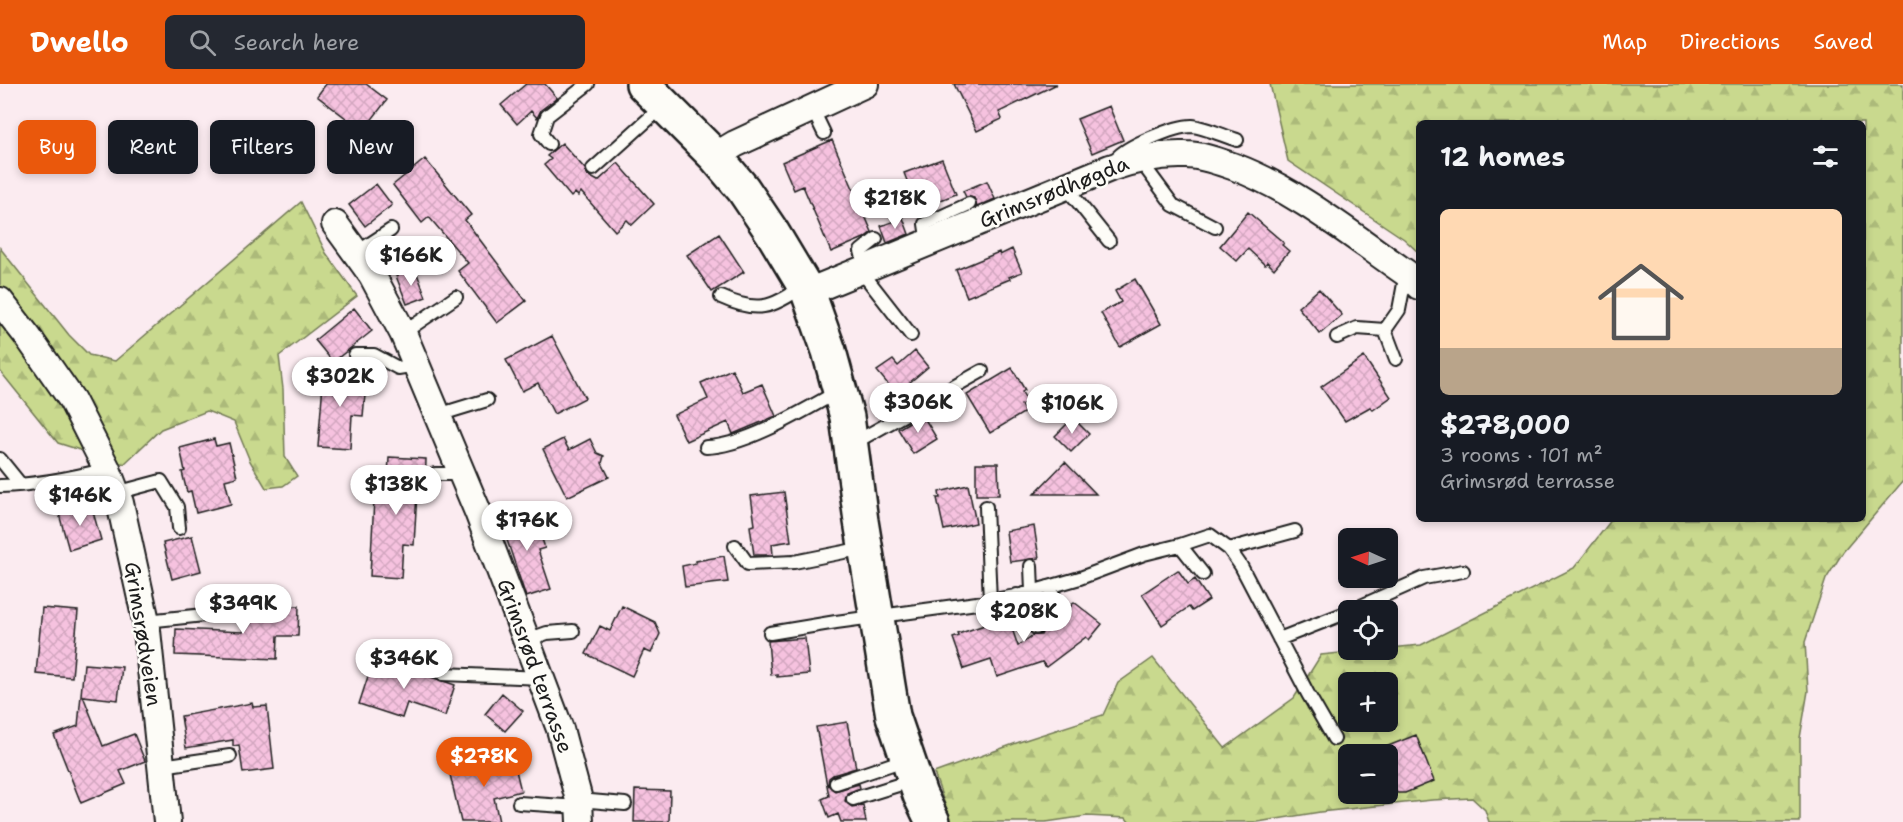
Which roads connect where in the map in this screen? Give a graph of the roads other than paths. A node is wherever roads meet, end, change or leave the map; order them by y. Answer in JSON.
{"nodes":[{"id":1,"x":588,"y":84,"type":"edge"},
{"id":2,"x":853,"y":86,"type":"edge"},
{"id":3,"x":654,"y":94,"type":"edge"},
{"id":4,"x":813,"y":108,"type":"junction"},
{"id":5,"x":824,"y":133,"type":"dead end"},
{"id":6,"x":1237,"y":140,"type":"dead end"},
{"id":7,"x":549,"y":144,"type":"dead end"},
{"id":8,"x":715,"y":156,"type":"junction"},
{"id":9,"x":1139,"y":158,"type":"junction"},
{"id":10,"x":1110,"y":168,"type":"junction"},
{"id":11,"x":593,"y":169,"type":"dead end"},
{"id":12,"x":1066,"y":187,"type":"junction"},
{"id":13,"x":969,"y":204,"type":"dead end"},
{"id":14,"x":335,"y":224,"type":"dead end"},
{"id":15,"x":1215,"y":227,"type":"dead end"},
{"id":16,"x":391,"y":230,"type":"dead end"},
{"id":17,"x":876,"y":239,"type":"dead end"},
{"id":18,"x":1109,"y":241,"type":"dead end"},
{"id":19,"x":928,"y":244,"type":"junction"},
{"id":20,"x":356,"y":253,"type":"junction"},
{"id":21,"x":863,"y":270,"type":"junction"},
{"id":22,"x":1412,"y":280,"type":"edge"},
{"id":23,"x":806,"y":289,"type":"junction"},
{"id":24,"x":456,"y":297,"type":"dead end"},
{"id":25,"x":721,"y":297,"type":"dead end"},
{"id":26,"x":0,"y":301,"type":"edge"},
{"id":27,"x":1385,"y":330,"type":"junction"},
{"id":28,"x":404,"y":333,"type":"junction"},
{"id":29,"x":911,"y":335,"type":"dead end"},
{"id":30,"x":1337,"y":337,"type":"dead end"},
{"id":31,"x":355,"y":355,"type":"dead end"},
{"id":32,"x":1396,"y":359,"type":"dead end"},
{"id":33,"x":417,"y":365,"type":"junction"},
{"id":34,"x":982,"y":371,"type":"dead end"},
{"id":35,"x":840,"y":390,"type":"junction"},
{"id":36,"x":487,"y":400,"type":"dead end"},
{"id":37,"x":438,"y":415,"type":"junction"},
{"id":38,"x":851,"y":445,"type":"junction"},
{"id":39,"x":706,"y":447,"type":"dead end"},
{"id":40,"x":0,"y":459,"type":"edge"},
{"id":41,"x":107,"y":469,"type":"junction"},
{"id":42,"x":435,"y":474,"type":"dead end"},
{"id":43,"x":462,"y":474,"type":"junction"},
{"id":44,"x":67,"y":479,"type":"junction"},
{"id":45,"x":0,"y":486,"type":"edge"},
{"id":46,"x":21,"y":486,"type":"junction"},
{"id":47,"x":116,"y":493,"type":"junction"},
{"id":48,"x":72,"y":504,"type":"dead end"},
{"id":49,"x":986,"y":507,"type":"dead end"},
{"id":50,"x":179,"y":528,"type":"dead end"},
{"id":51,"x":1295,"y":531,"type":"dead end"},
{"id":52,"x":1180,"y":545,"type":"junction"},
{"id":53,"x":735,"y":546,"type":"dead end"},
{"id":54,"x":865,"y":548,"type":"junction"},
{"id":55,"x":1229,"y":549,"type":"junction"},
{"id":56,"x":1031,"y":566,"type":"dead end"},
{"id":57,"x":1463,"y":571,"type":"dead end"},
{"id":58,"x":1203,"y":574,"type":"dead end"},
{"id":59,"x":1048,"y":587,"type":"junction"},
{"id":60,"x":1032,"y":591,"type":"junction"},
{"id":61,"x":1017,"y":595,"type":"junction"},
{"id":62,"x":1375,"y":600,"type":"edge"},
{"id":63,"x":990,"y":601,"type":"junction"},
{"id":64,"x":1060,"y":606,"type":"dead end"},
{"id":65,"x":224,"y":613,"type":"dead end"},
{"id":66,"x":1338,"y":616,"type":"edge"},
{"id":67,"x":877,"y":618,"type":"junction"},
{"id":68,"x":146,"y":621,"type":"junction"},
{"id":69,"x":1036,"y":628,"type":"dead end"},
{"id":70,"x":573,"y":631,"type":"dead end"},
{"id":71,"x":770,"y":633,"type":"dead end"},
{"id":72,"x":1279,"y":639,"type":"junction"},
{"id":73,"x":527,"y":640,"type":"junction"},
{"id":74,"x":443,"y":674,"type":"dead end"},
{"id":75,"x":542,"y":678,"type":"junction"},
{"id":76,"x":1334,"y":739,"type":"dead end"},
{"id":77,"x":230,"y":756,"type":"dead end"},
{"id":78,"x":162,"y":766,"type":"junction"},
{"id":79,"x":912,"y":769,"type":"junction"},
{"id":80,"x":836,"y":783,"type":"dead end"},
{"id":81,"x":853,"y":799,"type":"dead end"},
{"id":82,"x":519,"y":803,"type":"dead end"},
{"id":83,"x":626,"y":804,"type":"dead end"},
{"id":84,"x":579,"y":810,"type":"edge"},
{"id":85,"x":168,"y":822,"type":"edge"},
{"id":86,"x":933,"y":822,"type":"edge"}],
"edges":[{"from":1,"to":7,"type":"lane"},
{"from":2,"to":4,"type":"street"},
{"from":3,"to":8,"type":"main road"},
{"from":3,"to":11,"type":"lane"},
{"from":4,"to":5,"type":"lane"},
{"from":4,"to":8,"type":"street"},
{"from":6,"to":10,"type":"lane"},
{"from":8,"to":23,"type":"main road"},
{"from":9,"to":10,"type":"street","name":"Grimsrødhøgda"},
{"from":9,"to":15,"type":"lane"},
{"from":9,"to":22,"type":"street","name":"Grimsrødhøgda"},
{"from":10,"to":12,"type":"street","name":"Grimsrødhøgda"},
{"from":12,"to":18,"type":"lane"},
{"from":12,"to":19,"type":"street","name":"Grimsrødhøgda"},
{"from":13,"to":19,"type":"lane"},
{"from":14,"to":20,"type":"street","name":"Grimsrød terrasse"},
{"from":16,"to":20,"type":"lane"},
{"from":17,"to":21,"type":"lane"},
{"from":19,"to":21,"type":"street","name":"Grimsrødhøgda"},
{"from":20,"to":28,"type":"street","name":"Grimsrød terrasse"},
{"from":21,"to":23,"type":"street","name":"Grimsrødhøgda"},
{"from":21,"to":29,"type":"lane"},
{"from":22,"to":27,"type":"lane"},
{"from":23,"to":25,"type":"lane"},
{"from":23,"to":35,"type":"main road"},
{"from":24,"to":28,"type":"lane"},
{"from":26,"to":41,"type":"street","name":"Grimsrødveien"},
{"from":27,"to":30,"type":"lane"},
{"from":27,"to":32,"type":"lane"},
{"from":28,"to":33,"type":"street","name":"Grimsrød terrasse"},
{"from":31,"to":33,"type":"lane"},
{"from":33,"to":37,"type":"street","name":"Grimsrød terrasse"},
{"from":34,"to":38,"type":"lane"},
{"from":35,"to":38,"type":"main road"},
{"from":35,"to":39,"type":"lane"},
{"from":36,"to":37,"type":"lane"},
{"from":37,"to":43,"type":"street","name":"Grimsrød terrasse"},
{"from":38,"to":54,"type":"main road"},
{"from":40,"to":46,"type":"lane"},
{"from":41,"to":44,"type":"lane"},
{"from":41,"to":47,"type":"street","name":"Grimsrødveien"},
{"from":42,"to":43,"type":"lane"},
{"from":43,"to":73,"type":"street","name":"Grimsrød terrasse"},
{"from":44,"to":46,"type":"lane"},
{"from":44,"to":48,"type":"lane"},
{"from":45,"to":46,"type":"lane"},
{"from":47,"to":50,"type":"lane"},
{"from":47,"to":68,"type":"street","name":"Grimsrødveien"},
{"from":49,"to":63,"type":"lane"},
{"from":51,"to":55,"type":"lane"},
{"from":52,"to":55,"type":"lane"},
{"from":52,"to":58,"type":"lane"},
{"from":52,"to":59,"type":"lane"},
{"from":53,"to":54,"type":"lane"},
{"from":54,"to":67,"type":"main road"},
{"from":55,"to":72,"type":"lane"},
{"from":56,"to":60,"type":"lane"},
{"from":57,"to":62,"type":"lane"},
{"from":59,"to":60,"type":"lane"},
{"from":59,"to":64,"type":"lane"},
{"from":60,"to":61,"type":"lane"},
{"from":61,"to":63,"type":"lane"},
{"from":61,"to":69,"type":"lane"},
{"from":63,"to":67,"type":"lane"},
{"from":65,"to":68,"type":"lane"},
{"from":66,"to":72,"type":"lane"},
{"from":67,"to":71,"type":"lane"},
{"from":67,"to":79,"type":"main road"},
{"from":68,"to":78,"type":"street","name":"Grimsrødveien"},
{"from":70,"to":73,"type":"lane"},
{"from":72,"to":76,"type":"lane"},
{"from":73,"to":75,"type":"street","name":"Grimsrød terrasse"},
{"from":74,"to":75,"type":"lane"},
{"from":75,"to":84,"type":"street","name":"Grimsrød terrasse"},
{"from":77,"to":78,"type":"lane"},
{"from":78,"to":85,"type":"street","name":"Grimsrødveien"},
{"from":79,"to":80,"type":"lane"},
{"from":79,"to":81,"type":"lane"},
{"from":79,"to":86,"type":"main road"},
{"from":82,"to":84,"type":"lane"},
{"from":83,"to":84,"type":"lane"}]}
